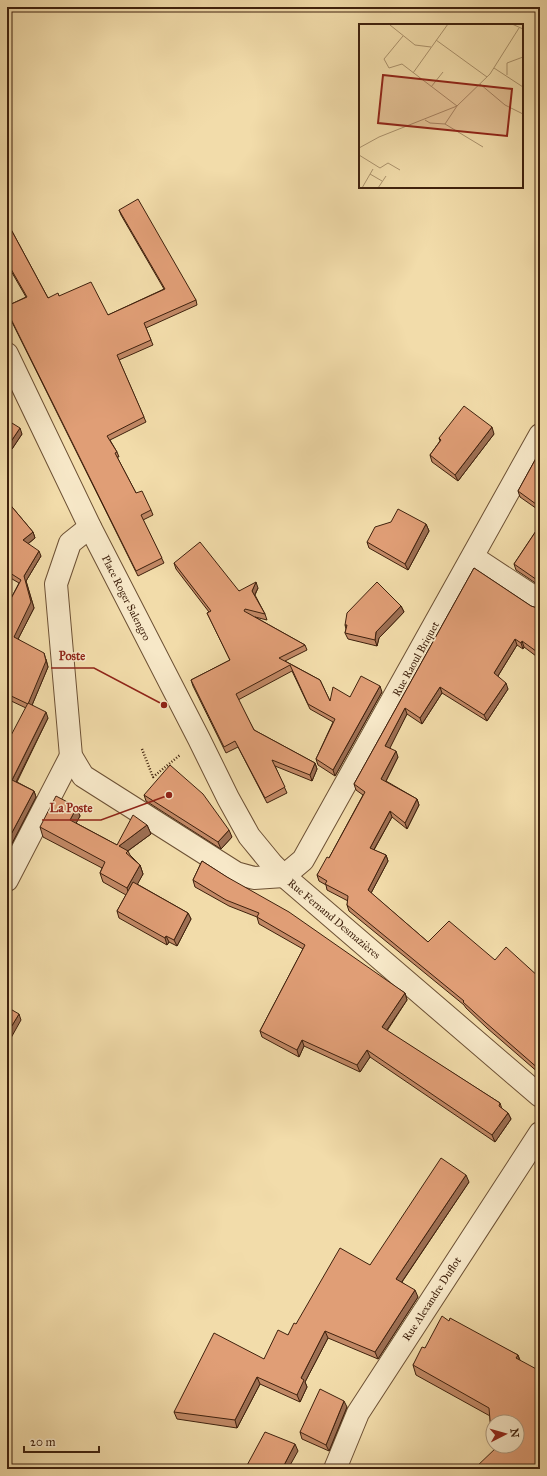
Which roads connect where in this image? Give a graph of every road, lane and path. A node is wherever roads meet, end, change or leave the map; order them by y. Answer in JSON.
{"nodes":[{"id":1,"x":7,"y":354,"type":"edge"},
{"id":2,"x":540,"y":435,"type":"edge"},
{"id":3,"x":90,"y":527,"type":"junction"},
{"id":4,"x":473,"y":557,"type":"junction"},
{"id":5,"x":540,"y":601,"type":"edge"},
{"id":6,"x":199,"y":739,"type":"junction"},
{"id":7,"x":142,"y":749,"type":"dead end"},
{"id":8,"x":71,"y":756,"type":"junction"},
{"id":9,"x":284,"y":876,"type":"junction"},
{"id":10,"x":7,"y":880,"type":"edge"},
{"id":11,"x":540,"y":1096,"type":"edge"},
{"id":12,"x":540,"y":1133,"type":"edge"},
{"id":13,"x":335,"y":1469,"type":"edge"}],
"edges":[{"from":1,"to":3,"type":"street","name":"Place Roger Salengro"},
{"from":2,"to":4,"type":"street","name":"Rue Raoul Briquet"},
{"from":3,"to":6,"type":"street","name":"Place Roger Salengro"},
{"from":3,"to":8,"type":"street"},
{"from":4,"to":5,"type":"street"},
{"from":4,"to":9,"type":"street","name":"Rue Raoul Briquet"},
{"from":6,"to":7,"type":"path"},
{"from":6,"to":9,"type":"street","name":"Place Roger Salengro"},
{"from":8,"to":9,"type":"street","name":"Rue Fernand Desmazières"},
{"from":8,"to":10,"type":"street"},
{"from":9,"to":11,"type":"street","name":"Rue Fernand Desmazières"},
{"from":12,"to":13,"type":"street","name":"Rue Alexandre Duflot"}]}
